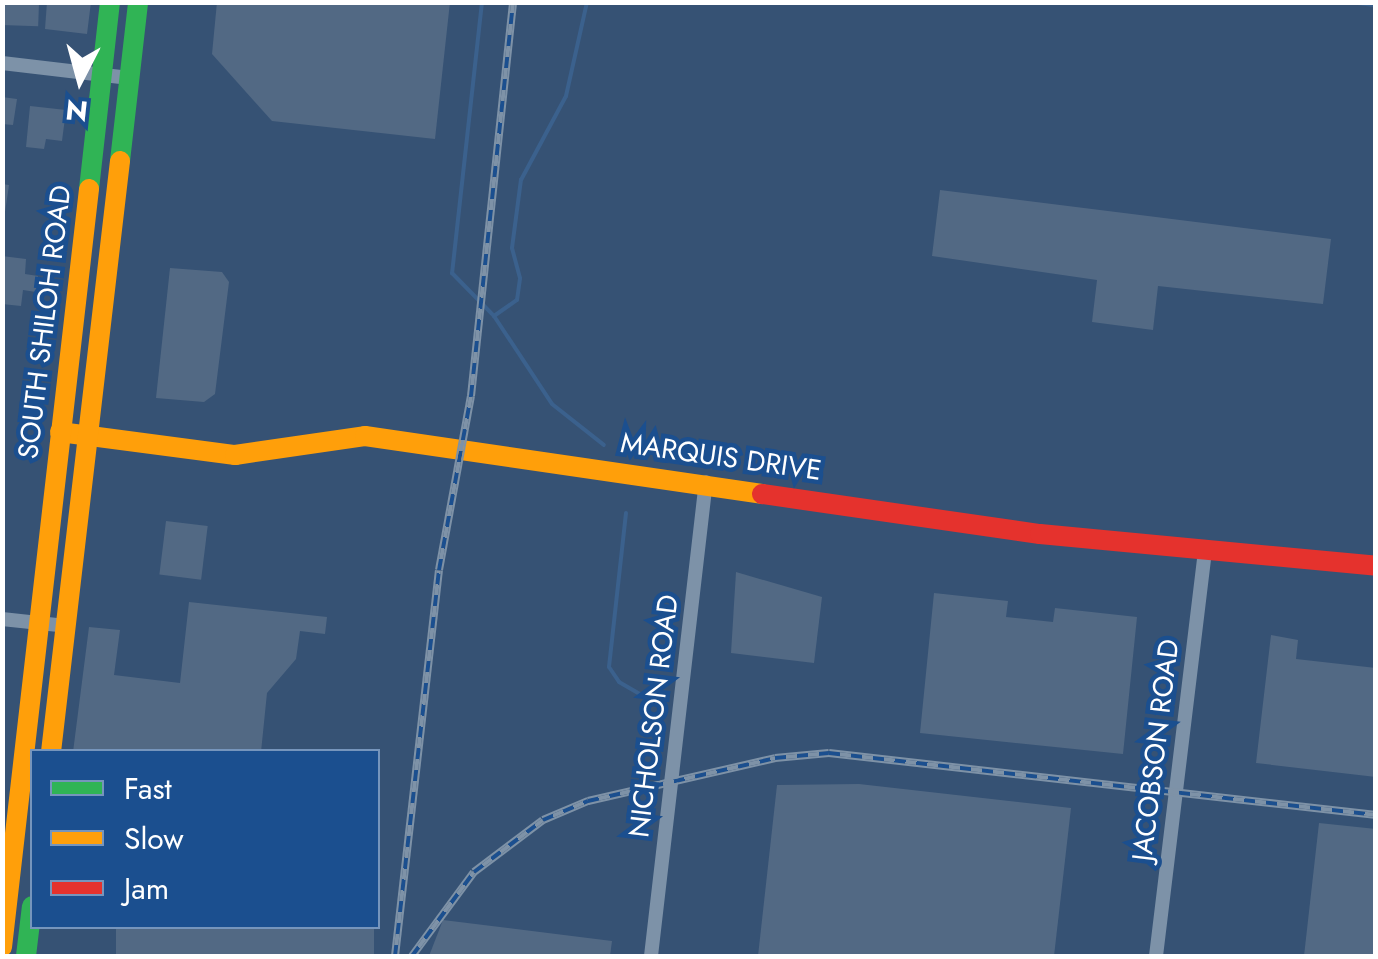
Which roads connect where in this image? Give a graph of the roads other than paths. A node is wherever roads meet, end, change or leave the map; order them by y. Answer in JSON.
{"nodes":[{"id":1,"x":110,"y":2,"type":"edge"},
{"id":2,"x":138,"y":2,"type":"edge"},
{"id":3,"x":2,"y":64,"type":"edge"},
{"id":4,"x":102,"y":75,"type":"junction"},
{"id":5,"x":129,"y":78,"type":"junction"},
{"id":6,"x":60,"y":432,"type":"junction"},
{"id":7,"x":88,"y":435,"type":"junction"},
{"id":8,"x":706,"y":482,"type":"junction"},
{"id":9,"x":1205,"y":550,"type":"junction"},
{"id":10,"x":1376,"y":566,"type":"edge"},
{"id":11,"x":2,"y":619,"type":"edge"},
{"id":12,"x":38,"y":623,"type":"junction"},
{"id":13,"x":66,"y":626,"type":"junction"},
{"id":14,"x":51,"y":749,"type":"edge"},
{"id":15,"x":30,"y":923,"type":"edge"},
{"id":16,"x":2,"y":947,"type":"edge"},
{"id":17,"x":26,"y":956,"type":"edge"},
{"id":18,"x":651,"y":956,"type":"edge"},
{"id":19,"x":1156,"y":956,"type":"edge"}],
"edges":[{"from":1,"to":4,"type":"main road","name":"SOUTH SHILOH ROAD"},
{"from":2,"to":5,"type":"main road","name":"SOUTH SHILOH ROAD"},
{"from":3,"to":4,"type":"street"},
{"from":4,"to":5,"type":"street"},
{"from":4,"to":6,"type":"main road","name":"SOUTH SHILOH ROAD"},
{"from":5,"to":7,"type":"main road","name":"SOUTH SHILOH ROAD"},
{"from":6,"to":7,"type":"main road","name":"MARQUIS DRIVE"},
{"from":6,"to":12,"type":"main road","name":"SOUTH SHILOH ROAD"},
{"from":7,"to":8,"type":"main road","name":"MARQUIS DRIVE"},
{"from":7,"to":13,"type":"main road","name":"SOUTH SHILOH ROAD"},
{"from":8,"to":9,"type":"main road","name":"MARQUIS DRIVE"},
{"from":8,"to":18,"type":"street","name":"NICHOLSON ROAD"},
{"from":9,"to":10,"type":"main road","name":"MARQUIS DRIVE"},
{"from":9,"to":19,"type":"street","name":"JACOBSON ROAD"},
{"from":11,"to":12,"type":"street"},
{"from":12,"to":13,"type":"street"},
{"from":12,"to":16,"type":"main road","name":"SOUTH SHILOH ROAD"},
{"from":13,"to":14,"type":"main road","name":"SOUTH SHILOH ROAD"},
{"from":15,"to":17,"type":"main road"}]}
